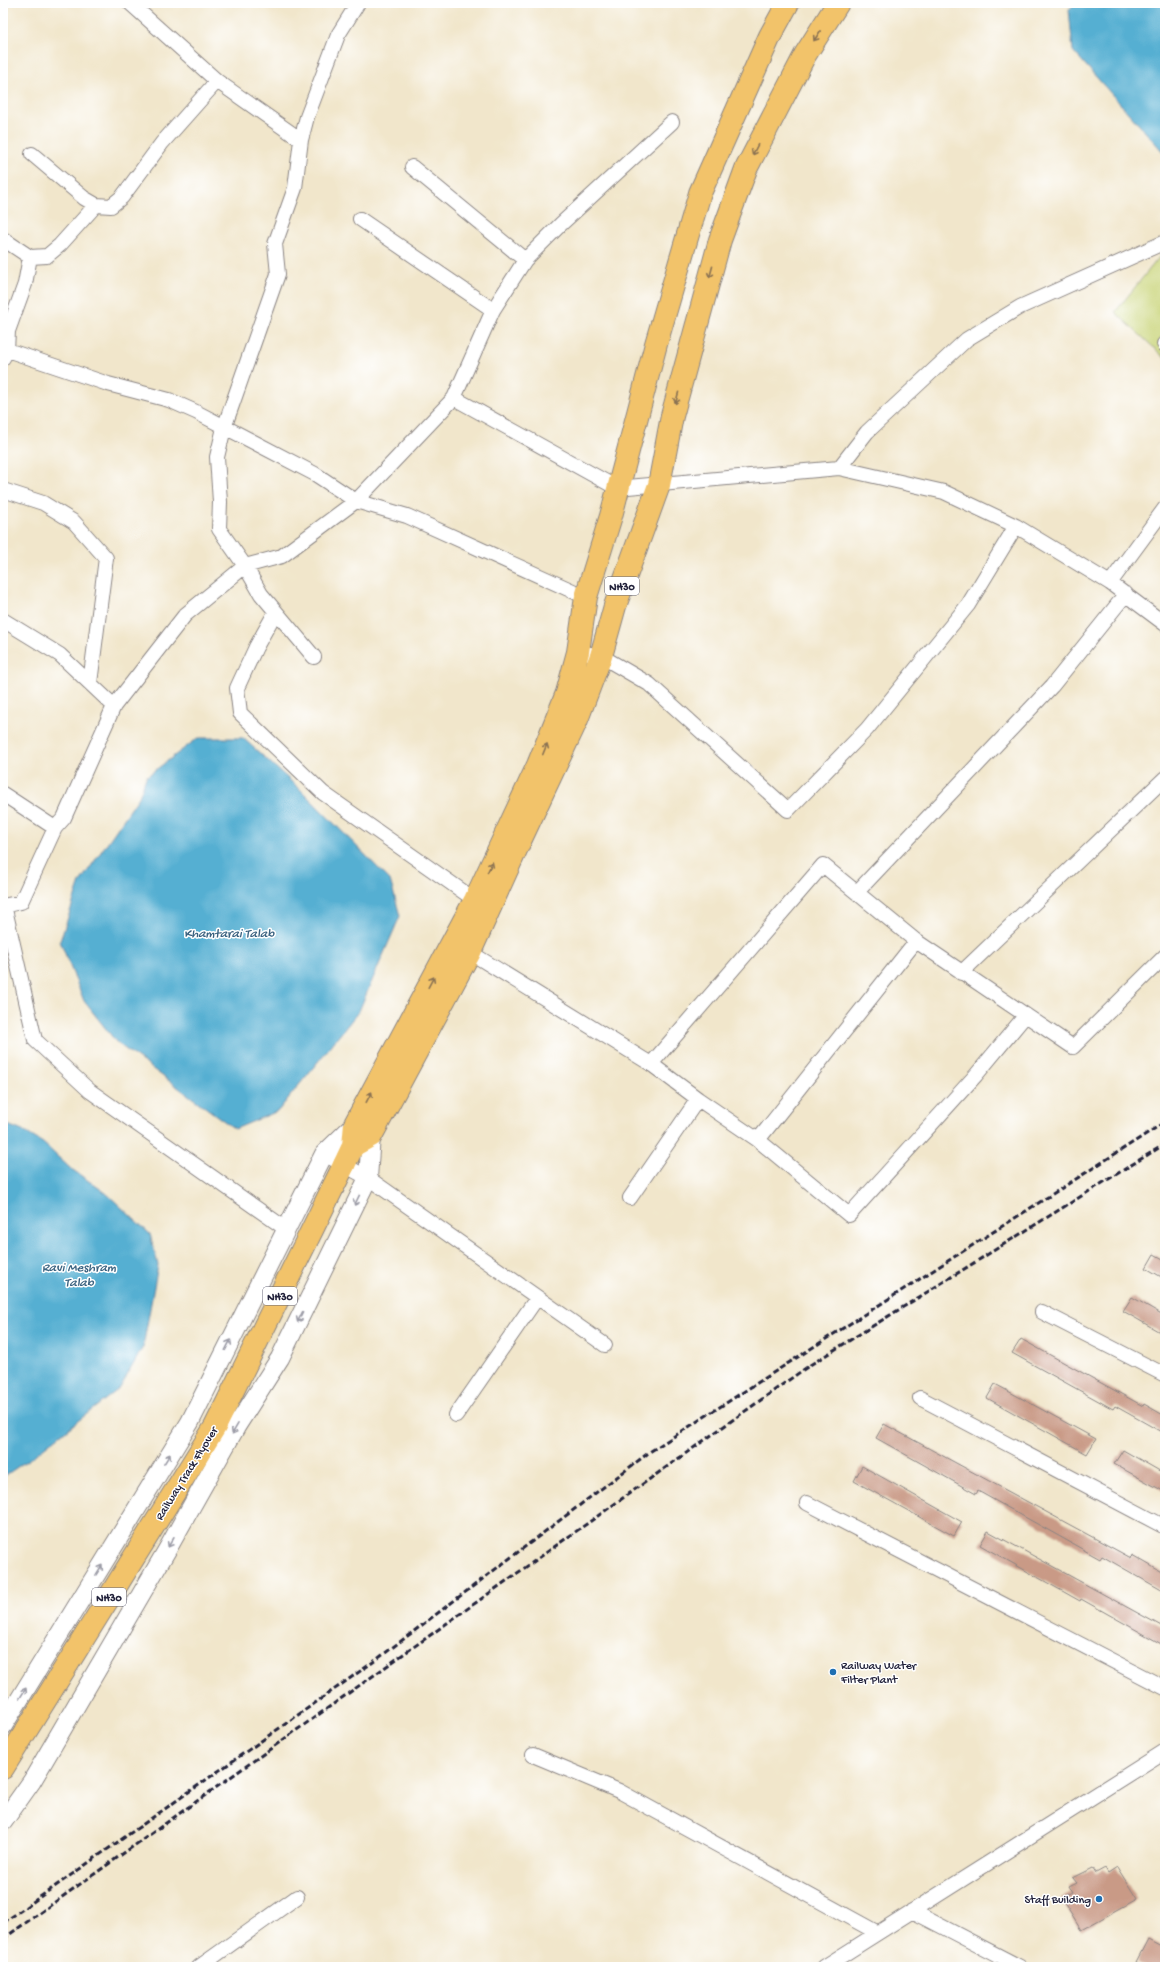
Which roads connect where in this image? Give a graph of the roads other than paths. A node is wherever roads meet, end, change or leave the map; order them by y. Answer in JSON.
{"nodes":[{"id":1,"x":130,"y":3,"type":"edge"},
{"id":2,"x":358,"y":3,"type":"edge"},
{"id":3,"x":788,"y":3,"type":"edge"},
{"id":4,"x":838,"y":3,"type":"edge"},
{"id":5,"x":218,"y":81,"type":"junction"},
{"id":6,"x":672,"y":122,"type":"dead end"},
{"id":7,"x":301,"y":140,"type":"junction"},
{"id":8,"x":32,"y":154,"type":"dead end"},
{"id":9,"x":412,"y":167,"type":"dead end"},
{"id":10,"x":96,"y":205,"type":"junction"},
{"id":11,"x":360,"y":219,"type":"dead end"},
{"id":12,"x":3,"y":239,"type":"edge"},
{"id":13,"x":1165,"y":242,"type":"edge"},
{"id":14,"x":30,"y":257,"type":"junction"},
{"id":15,"x":525,"y":260,"type":"junction"},
{"id":16,"x":493,"y":310,"type":"junction"},
{"id":17,"x":5,"y":354,"type":"edge"},
{"id":18,"x":454,"y":398,"type":"junction"},
{"id":19,"x":224,"y":428,"type":"junction"},
{"id":20,"x":839,"y":468,"type":"junction"},
{"id":21,"x":659,"y":485,"type":"junction"},
{"id":22,"x":617,"y":488,"type":"junction"},
{"id":23,"x":3,"y":490,"type":"edge"},
{"id":24,"x":356,"y":501,"type":"junction"},
{"id":25,"x":1165,"y":508,"type":"edge"},
{"id":26,"x":1016,"y":526,"type":"junction"},
{"id":27,"x":245,"y":566,"type":"junction"},
{"id":28,"x":1110,"y":583,"type":"junction"},
{"id":29,"x":1126,"y":594,"type":"junction"},
{"id":30,"x":586,"y":597,"type":"junction"},
{"id":31,"x":275,"y":613,"type":"junction"},
{"id":32,"x":3,"y":620,"type":"edge"},
{"id":33,"x":1165,"y":624,"type":"edge"},
{"id":34,"x":578,"y":652,"type":"junction"},
{"id":35,"x":601,"y":656,"type":"junction"},
{"id":36,"x":314,"y":657,"type":"dead end"},
{"id":37,"x":90,"y":683,"type":"junction"},
{"id":38,"x":114,"y":706,"type":"junction"},
{"id":39,"x":1165,"y":778,"type":"edge"},
{"id":40,"x":3,"y":794,"type":"edge"},
{"id":41,"x":54,"y":828,"type":"junction"},
{"id":42,"x":857,"y":892,"type":"junction"},
{"id":43,"x":475,"y":900,"type":"junction"},
{"id":44,"x":4,"y":906,"type":"edge"},
{"id":45,"x":916,"y":941,"type":"junction"},
{"id":46,"x":462,"y":946,"type":"junction"},
{"id":47,"x":1165,"y":956,"type":"edge"},
{"id":48,"x":961,"y":973,"type":"junction"},
{"id":49,"x":1025,"y":1016,"type":"junction"},
{"id":50,"x":651,"y":1064,"type":"junction"},
{"id":51,"x":698,"y":1099,"type":"junction"},
{"id":52,"x":758,"y":1140,"type":"junction"},
{"id":53,"x":356,"y":1143,"type":"junction"},
{"id":54,"x":324,"y":1154,"type":"junction"},
{"id":55,"x":368,"y":1178,"type":"junction"},
{"id":56,"x":630,"y":1198,"type":"dead end"},
{"id":57,"x":286,"y":1229,"type":"junction"},
{"id":58,"x":537,"y":1298,"type":"junction"},
{"id":59,"x":1042,"y":1312,"type":"dead end"},
{"id":60,"x":606,"y":1345,"type":"dead end"},
{"id":61,"x":1165,"y":1375,"type":"edge"},
{"id":62,"x":920,"y":1398,"type":"dead end"},
{"id":63,"x":456,"y":1416,"type":"dead end"},
{"id":64,"x":807,"y":1503,"type":"dead end"},
{"id":65,"x":1165,"y":1527,"type":"edge"},
{"id":66,"x":1165,"y":1688,"type":"edge"},
{"id":67,"x":4,"y":1723,"type":"edge"},
{"id":68,"x":1165,"y":1751,"type":"edge"},
{"id":69,"x":533,"y":1755,"type":"dead end"},
{"id":70,"x":3,"y":1768,"type":"edge"},
{"id":71,"x":3,"y":1822,"type":"edge"},
{"id":72,"x":297,"y":1897,"type":"dead end"},
{"id":73,"x":912,"y":1911,"type":"junction"},
{"id":74,"x":878,"y":1933,"type":"junction"},
{"id":75,"x":199,"y":1967,"type":"edge"},
{"id":76,"x":824,"y":1967,"type":"edge"},
{"id":77,"x":1020,"y":1967,"type":"edge"}],
"edges":[{"from":1,"to":5,"type":"street"},
{"from":2,"to":7,"type":"street"},
{"from":3,"to":22,"type":"main road","number":"NH30"},
{"from":4,"to":21,"type":"main road","number":"NH30","one_way":true},
{"from":5,"to":7,"type":"street"},
{"from":5,"to":10,"type":"street"},
{"from":6,"to":15,"type":"street"},
{"from":7,"to":19,"type":"street"},
{"from":8,"to":10,"type":"street"},
{"from":9,"to":15,"type":"street"},
{"from":10,"to":14,"type":"street"},
{"from":11,"to":16,"type":"street"},
{"from":12,"to":14,"type":"street"},
{"from":13,"to":20,"type":"street"},
{"from":14,"to":17,"type":"street"},
{"from":15,"to":16,"type":"street"},
{"from":16,"to":18,"type":"street"},
{"from":17,"to":19,"type":"street"},
{"from":18,"to":22,"type":"street"},
{"from":18,"to":24,"type":"street"},
{"from":19,"to":24,"type":"street"},
{"from":19,"to":27,"type":"street"},
{"from":20,"to":21,"type":"street"},
{"from":20,"to":26,"type":"street"},
{"from":21,"to":22,"type":"street"},
{"from":21,"to":35,"type":"main road","number":"NH30"},
{"from":22,"to":30,"type":"main road","number":"NH30"},
{"from":23,"to":37,"type":"street"},
{"from":24,"to":27,"type":"street"},
{"from":24,"to":30,"type":"street"},
{"from":25,"to":28,"type":"street"},
{"from":26,"to":28,"type":"street"},
{"from":26,"to":35,"type":"street"},
{"from":27,"to":31,"type":"street"},
{"from":27,"to":38,"type":"street"},
{"from":28,"to":29,"type":"street"},
{"from":29,"to":33,"type":"street"},
{"from":29,"to":42,"type":"street"},
{"from":30,"to":34,"type":"main road","number":"NH30"},
{"from":31,"to":36,"type":"street"},
{"from":31,"to":43,"type":"street"},
{"from":32,"to":37,"type":"street"},
{"from":34,"to":35,"type":"street"},
{"from":43,"to":34,"type":"main road","number":"NH30","one_way":true},
{"from":35,"to":46,"type":"main road","number":"NH30"},
{"from":37,"to":38,"type":"street"},
{"from":38,"to":41,"type":"street"},
{"from":39,"to":48,"type":"street"},
{"from":40,"to":41,"type":"street"},
{"from":41,"to":44,"type":"street"},
{"from":42,"to":45,"type":"street"},
{"from":42,"to":50,"type":"street"},
{"from":43,"to":46,"type":"main road","number":"NH30"},
{"from":44,"to":57,"type":"street"},
{"from":45,"to":48,"type":"street"},
{"from":45,"to":52,"type":"street"},
{"from":46,"to":50,"type":"street"},
{"from":46,"to":53,"type":"main road","number":"NH30"},
{"from":47,"to":49,"type":"street"},
{"from":48,"to":49,"type":"street"},
{"from":49,"to":52,"type":"street"},
{"from":50,"to":51,"type":"street"},
{"from":51,"to":52,"type":"street"},
{"from":51,"to":56,"type":"street"},
{"from":53,"to":54,"type":"street"},
{"from":53,"to":54,"type":"street"},
{"from":53,"to":55,"type":"street"},
{"from":53,"to":55,"type":"street"},
{"from":53,"to":70,"type":"main road","name":"Railway Track Flyover","number":"NH30"},
{"from":54,"to":57,"type":"street"},
{"from":55,"to":58,"type":"street"},
{"from":55,"to":71,"type":"street","one_way":true},
{"from":67,"to":57,"type":"street","one_way":true},
{"from":58,"to":60,"type":"street"},
{"from":58,"to":63,"type":"street"},
{"from":59,"to":61,"type":"street"},
{"from":62,"to":65,"type":"street"},
{"from":64,"to":66,"type":"street"},
{"from":68,"to":73,"type":"street"},
{"from":69,"to":74,"type":"street"},
{"from":72,"to":75,"type":"street"},
{"from":73,"to":74,"type":"street"},
{"from":73,"to":77,"type":"street"},
{"from":74,"to":76,"type":"street"}]}
